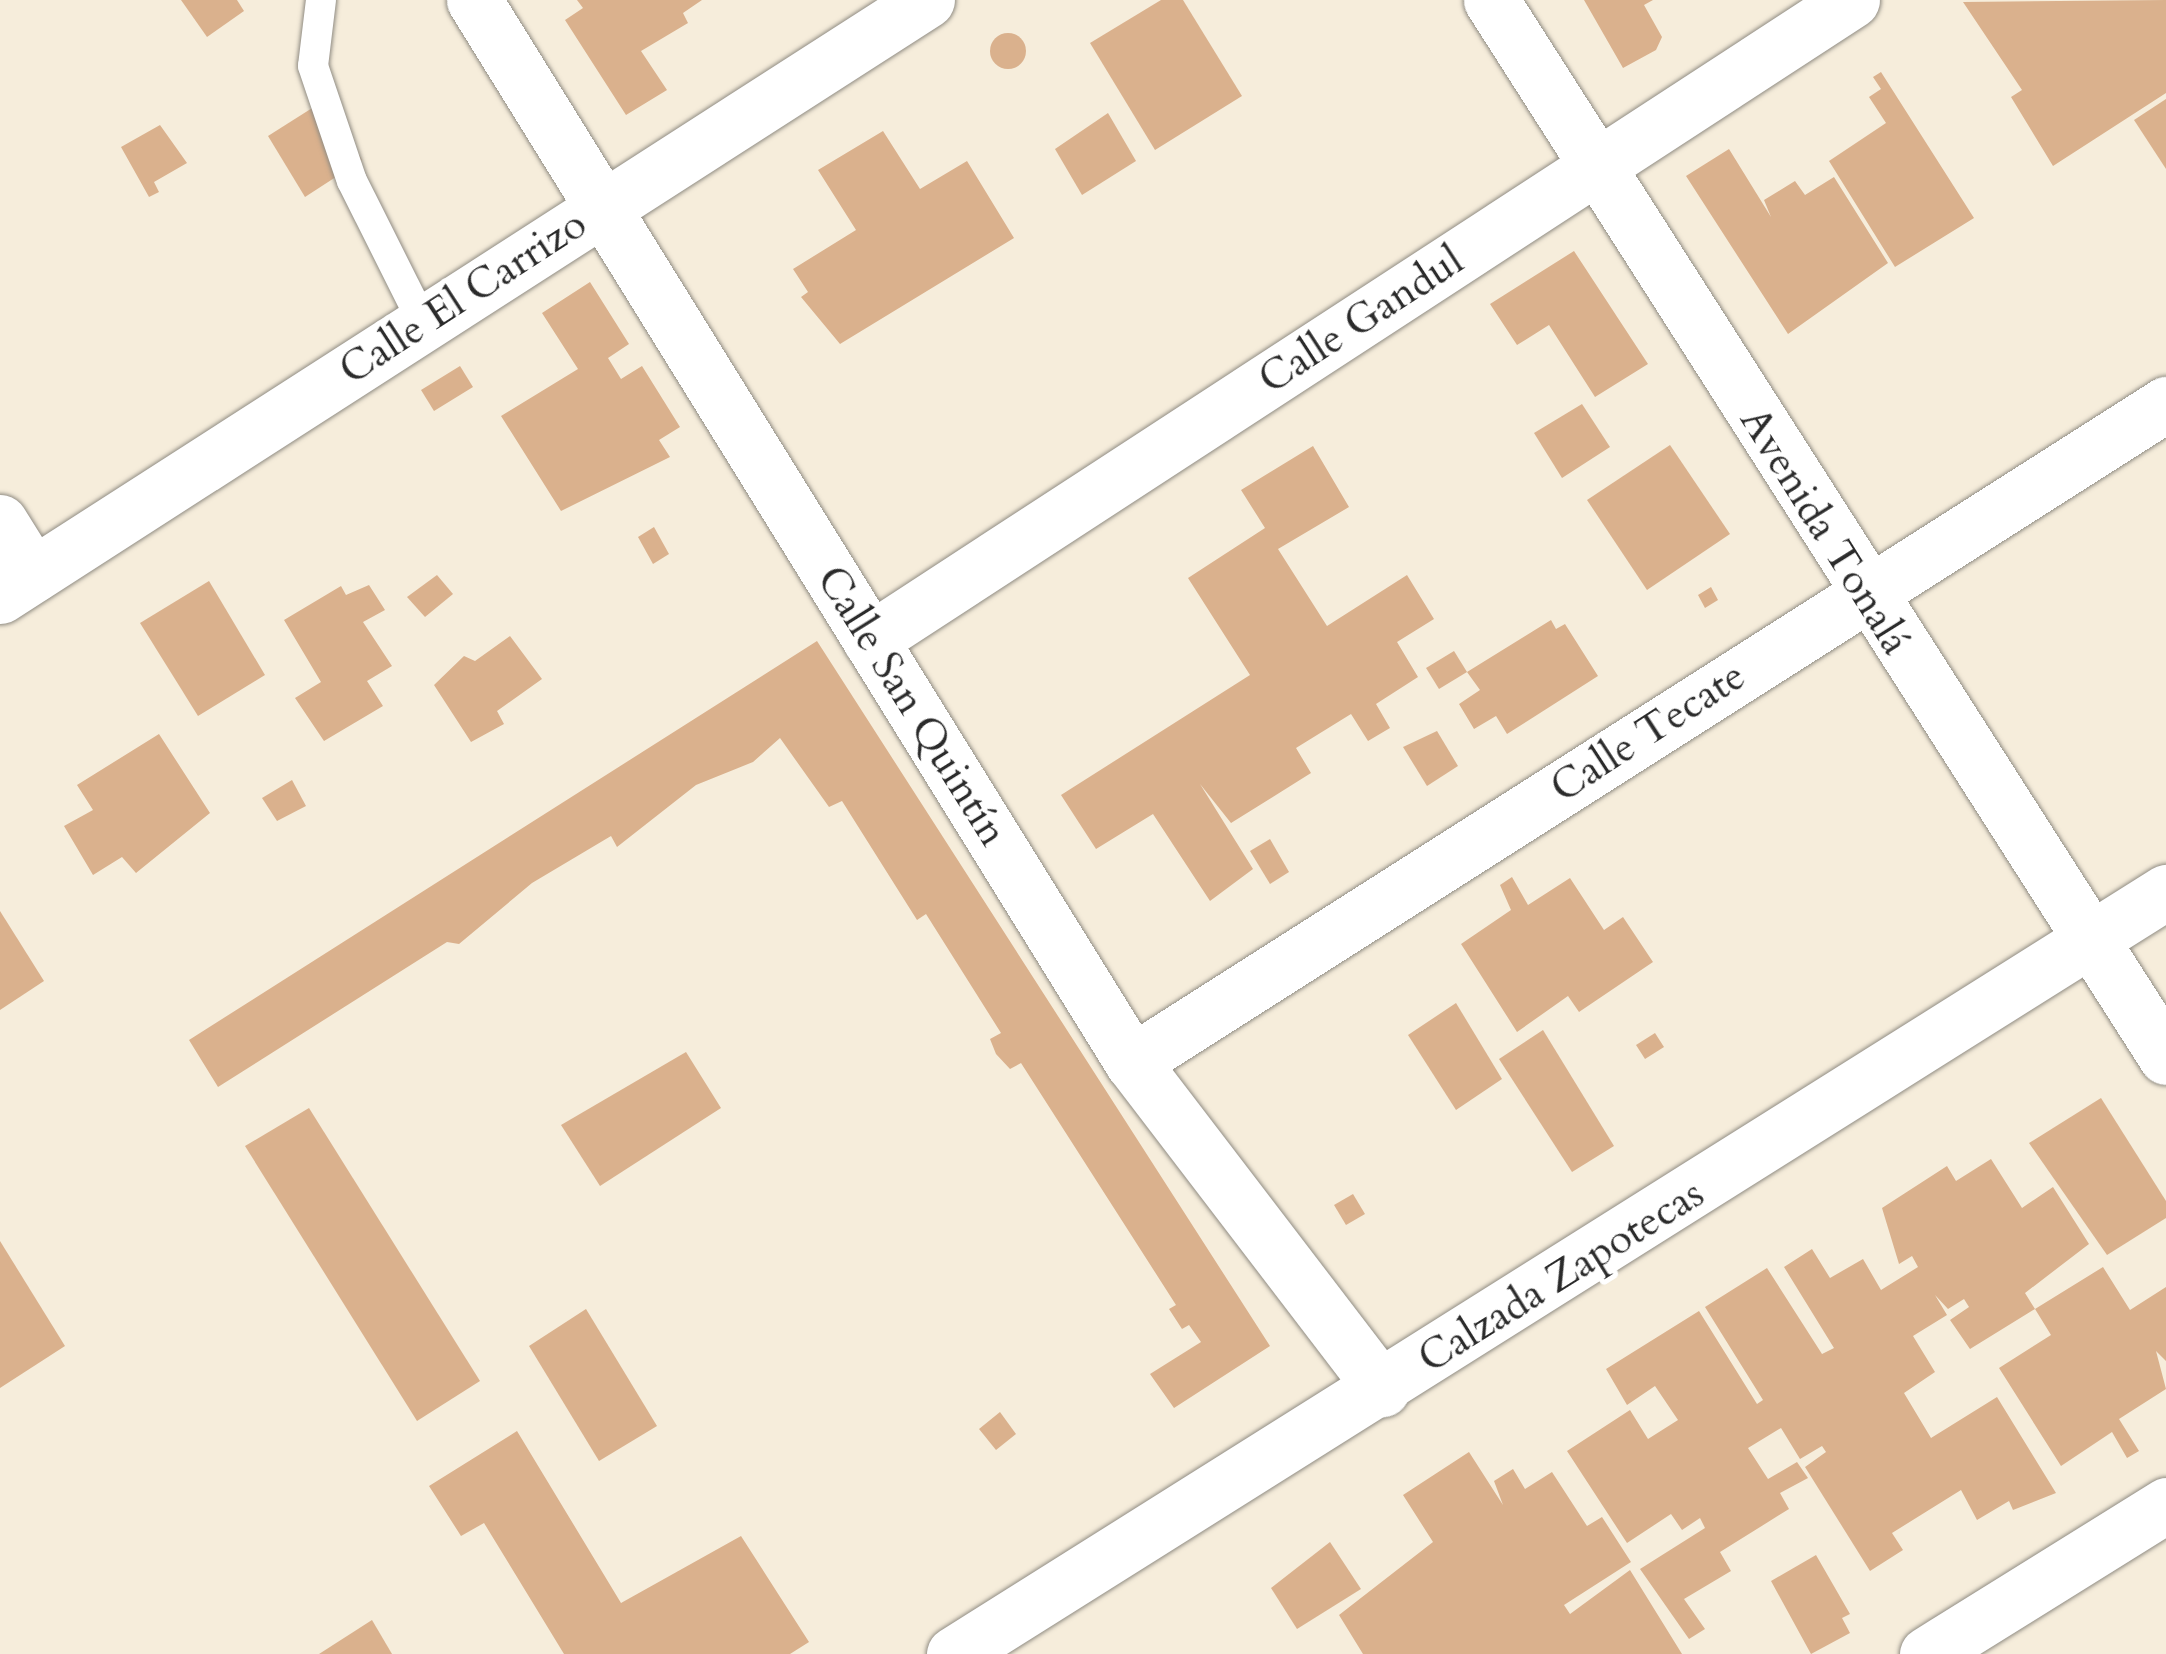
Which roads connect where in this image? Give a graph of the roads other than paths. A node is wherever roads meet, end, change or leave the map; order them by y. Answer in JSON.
{"nodes":[{"id":1,"x":321,"y":0,"type":"edge"},
{"id":2,"x":474,"y":0,"type":"edge"},
{"id":3,"x":927,"y":0,"type":"edge"},
{"id":4,"x":1490,"y":0,"type":"edge"},
{"id":5,"x":1852,"y":0,"type":"edge"},
{"id":6,"x":1595,"y":166,"type":"junction"},
{"id":7,"x":606,"y":205,"type":"junction"},
{"id":8,"x":424,"y":323,"type":"junction"},
{"id":9,"x":2166,"y":404,"type":"edge"},
{"id":10,"x":0,"y":522,"type":"edge"},
{"id":11,"x":16,"y":586,"type":"edge"},
{"id":12,"x":1864,"y":594,"type":"junction"},
{"id":13,"x":870,"y":640,"type":"junction"},
{"id":14,"x":2166,"y":892,"type":"edge"},
{"id":15,"x":2090,"y":941,"type":"junction"},
{"id":16,"x":2166,"y":1057,"type":"edge"},
{"id":17,"x":1132,"y":1062,"type":"junction"},
{"id":18,"x":1382,"y":1389,"type":"junction"},
{"id":19,"x":2166,"y":1505,"type":"edge"},
{"id":20,"x":954,"y":1654,"type":"edge"},
{"id":21,"x":1928,"y":1654,"type":"edge"}],
"edges":[{"from":1,"to":8,"type":"lane"},
{"from":2,"to":7,"type":"street","name":"Calle San Quintín"},
{"from":3,"to":7,"type":"street","name":"Calle El Carrizo"},
{"from":4,"to":6,"type":"street","name":"Avenida Tonalá"},
{"from":5,"to":6,"type":"street","name":"Calle Gandul"},
{"from":6,"to":12,"type":"street","name":"Avenida Tonalá"},
{"from":6,"to":13,"type":"street","name":"Calle Gandul"},
{"from":7,"to":8,"type":"street","name":"Calle El Carrizo"},
{"from":7,"to":13,"type":"street","name":"Calle San Quintín"},
{"from":8,"to":11,"type":"street","name":"Calle El Carrizo"},
{"from":9,"to":12,"type":"street","name":"Calle Tecate"},
{"from":10,"to":11,"type":"street"},
{"from":12,"to":15,"type":"street","name":"Avenida Tonalá"},
{"from":12,"to":17,"type":"street","name":"Calle Tecate"},
{"from":13,"to":17,"type":"street","name":"Calle San Quintín"},
{"from":14,"to":15,"type":"street","name":"Calzada Zapotecas"},
{"from":15,"to":16,"type":"street","name":"Avenida Tonalá"},
{"from":15,"to":18,"type":"street","name":"Calzada Zapotecas"},
{"from":17,"to":18,"type":"street","name":"Calle San Quintín"},
{"from":18,"to":20,"type":"street","name":"Calzada Zapotecas"},
{"from":19,"to":21,"type":"street"}]}
